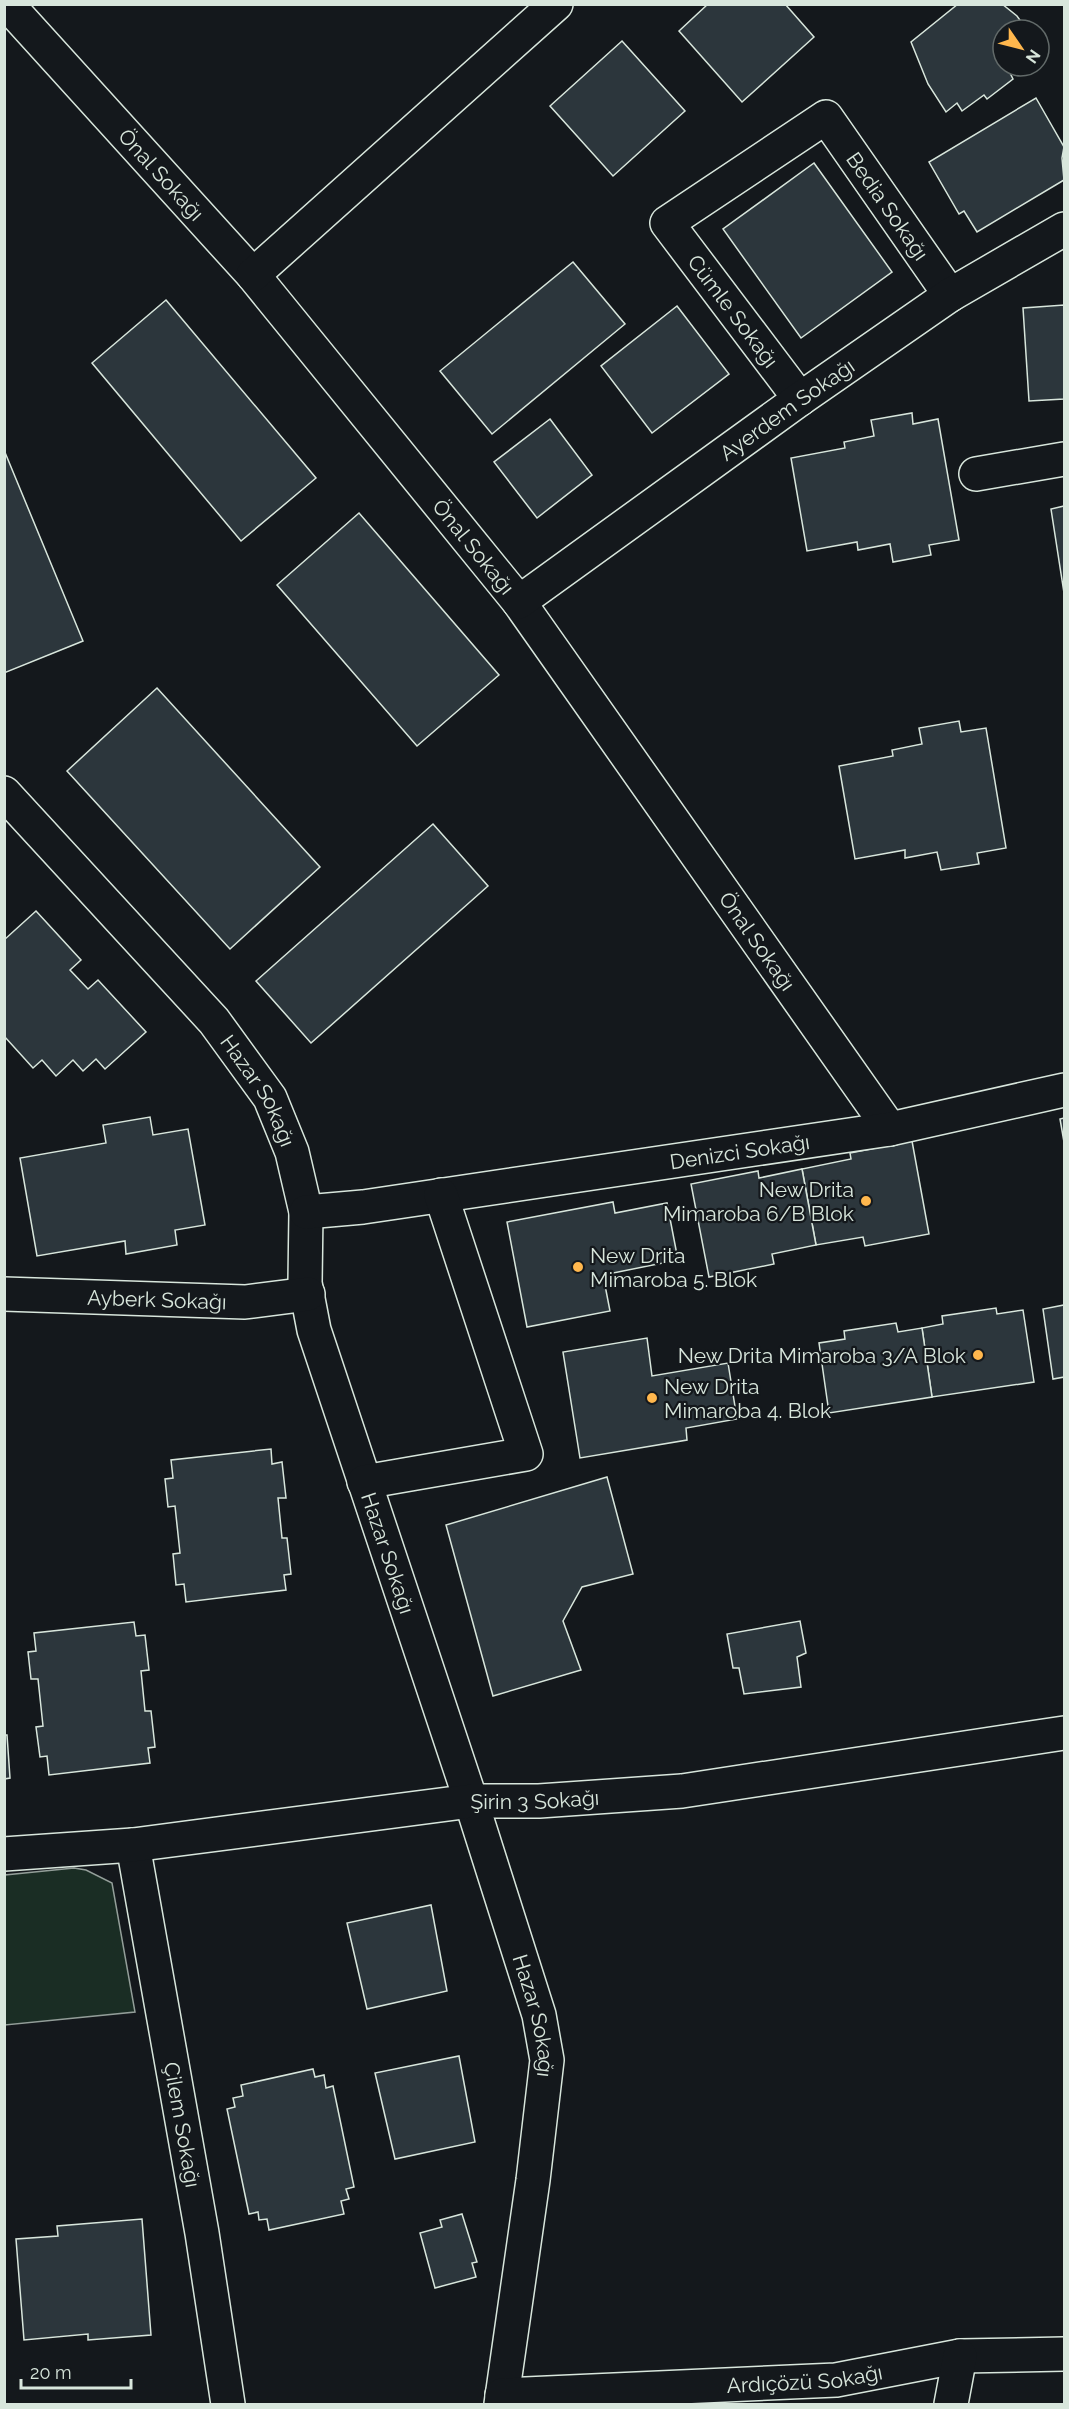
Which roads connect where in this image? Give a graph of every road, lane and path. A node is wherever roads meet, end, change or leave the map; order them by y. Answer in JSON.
{"nodes":[{"id":1,"x":7,"y":4,"type":"edge"},
{"id":2,"x":556,"y":4,"type":"edge"},
{"id":3,"x":667,"y":223,"type":"joint"},
{"id":4,"x":1065,"y":228,"type":"edge"},
{"id":5,"x":253,"y":275,"type":"junction"},
{"id":6,"x":950,"y":295,"type":"junction"},
{"id":7,"x":800,"y":399,"type":"junction"},
{"id":8,"x":1065,"y":459,"type":"edge"},
{"id":9,"x":976,"y":474,"type":"dead end"},
{"id":10,"x":519,"y":602,"type":"junction"},
{"id":11,"x":4,"y":793,"type":"edge"},
{"id":12,"x":1065,"y":1090,"type":"edge"},
{"id":13,"x":890,"y":1129,"type":"junction"},
{"id":14,"x":441,"y":1195,"type":"junction"},
{"id":15,"x":306,"y":1212,"type":"junction"},
{"id":16,"x":4,"y":1294,"type":"edge"},
{"id":17,"x":308,"y":1294,"type":"junction"},
{"id":18,"x":364,"y":1482,"type":"junction"},
{"id":19,"x":1065,"y":1733,"type":"edge"},
{"id":20,"x":471,"y":1801,"type":"junction"},
{"id":21,"x":133,"y":1845,"type":"junction"},
{"id":22,"x":4,"y":1854,"type":"edge"},
{"id":23,"x":1065,"y":2354,"type":"edge"},
{"id":24,"x":960,"y":2356,"type":"junction"},
{"id":25,"x":501,"y":2400,"type":"edge"},
{"id":26,"x":228,"y":2404,"type":"edge"},
{"id":27,"x":951,"y":2404,"type":"edge"}],
"edges":[{"from":1,"to":5,"type":"street","name":"Önal Sokağı"},
{"from":2,"to":5,"type":"street"},
{"from":3,"to":6,"type":"street","name":"Bedia Sokağı"},
{"from":3,"to":7,"type":"street","name":"Cümle Sokağı"},
{"from":4,"to":6,"type":"street","name":"Ayerdem Sokağı"},
{"from":5,"to":10,"type":"street","name":"Önal Sokağı"},
{"from":6,"to":7,"type":"street","name":"Ayerdem Sokağı"},
{"from":7,"to":10,"type":"street","name":"Ayerdem Sokağı"},
{"from":8,"to":9,"type":"street"},
{"from":10,"to":13,"type":"street","name":"Önal Sokağı"},
{"from":11,"to":15,"type":"street","name":"Hazar Sokağı"},
{"from":12,"to":13,"type":"street","name":"Denizci Sokağı"},
{"from":13,"to":14,"type":"street","name":"Denizci Sokağı"},
{"from":14,"to":15,"type":"street","name":"Denizci Sokağı"},
{"from":14,"to":18,"type":"street"},
{"from":15,"to":17,"type":"street","name":"Hazar Sokağı"},
{"from":16,"to":17,"type":"street","name":"Ayberk Sokağı"},
{"from":17,"to":18,"type":"street","name":"Hazar Sokağı"},
{"from":18,"to":20,"type":"street","name":"Hazar Sokağı"},
{"from":19,"to":20,"type":"street","name":"Şirin 3 Sokağı"},
{"from":20,"to":21,"type":"street","name":"Şirin 3 Sokağı"},
{"from":20,"to":25,"type":"street","name":"Hazar Sokağı"},
{"from":21,"to":22,"type":"street","name":"Şirin 3 Sokağı"},
{"from":21,"to":26,"type":"street","name":"Çilem Sokağı"},
{"from":23,"to":24,"type":"street","name":"Ardıçözü Sokağı"},
{"from":24,"to":25,"type":"street","name":"Ardıçözü Sokağı"},
{"from":24,"to":27,"type":"street"}]}
